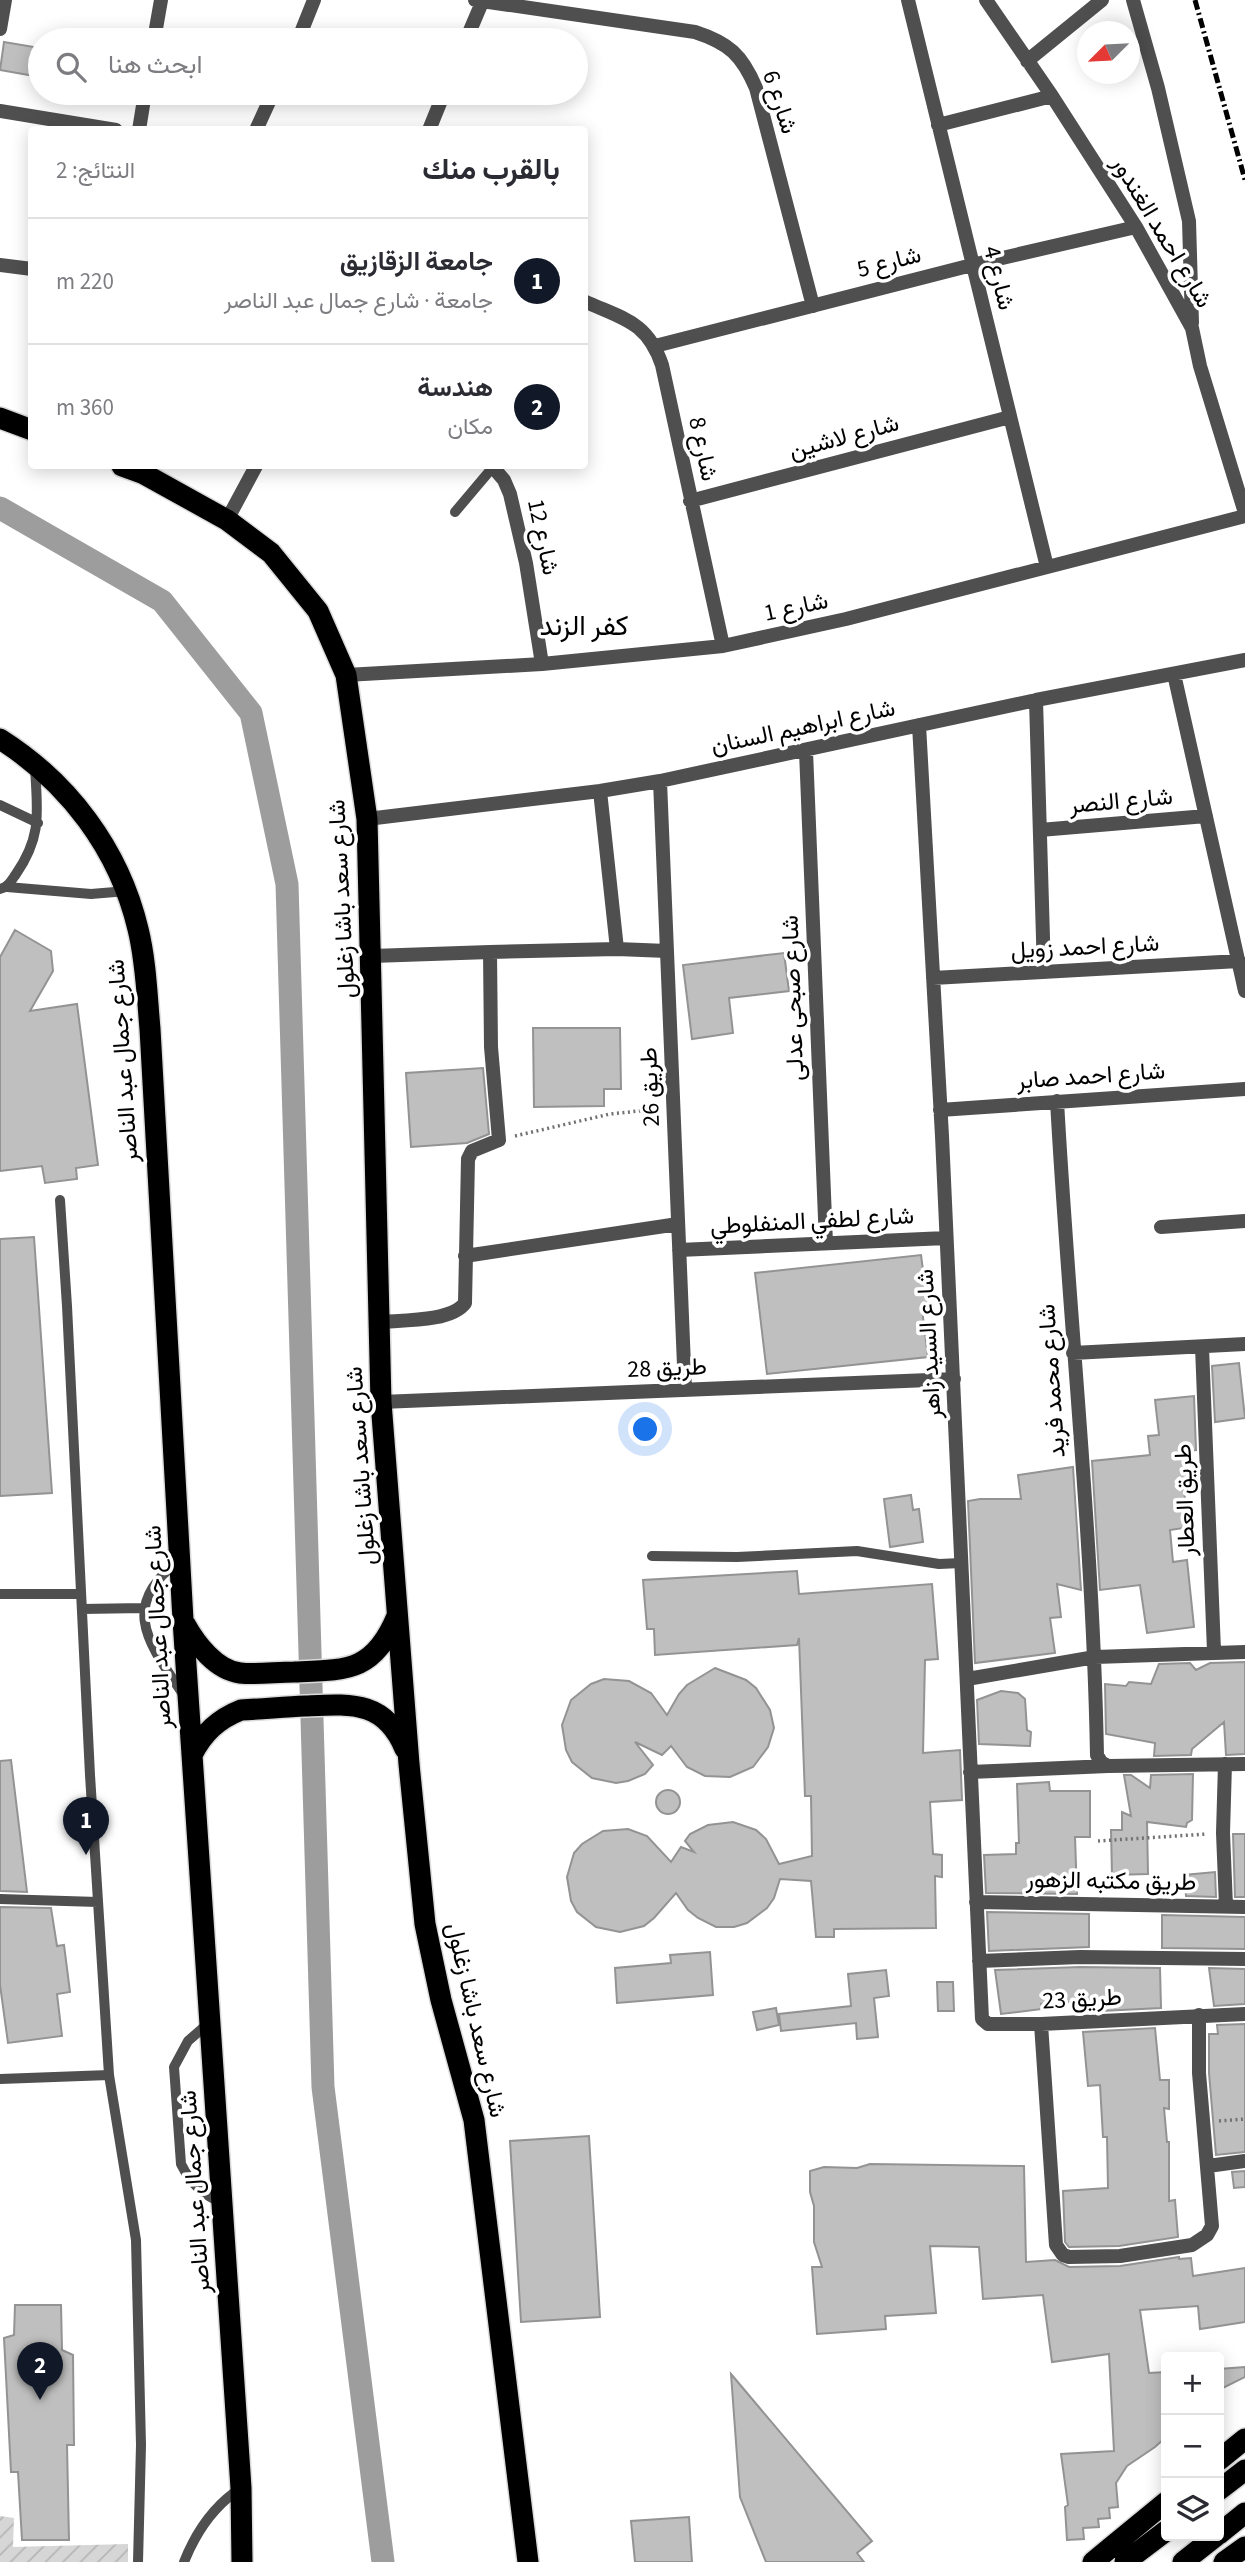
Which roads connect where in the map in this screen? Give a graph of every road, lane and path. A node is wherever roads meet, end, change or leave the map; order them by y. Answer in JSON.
{"nodes":[{"id":1,"x":5,"y":0,"type":"edge"},
{"id":2,"x":160,"y":0,"type":"edge"},
{"id":3,"x":314,"y":0,"type":"edge"},
{"id":4,"x":480,"y":0,"type":"edge"},
{"id":5,"x":908,"y":0,"type":"edge"},
{"id":6,"x":986,"y":0,"type":"edge"},
{"id":7,"x":1102,"y":0,"type":"edge"},
{"id":8,"x":1133,"y":0,"type":"edge"},
{"id":9,"x":156,"y":28,"type":"edge"},
{"id":10,"x":303,"y":28,"type":"edge"},
{"id":11,"x":470,"y":28,"type":"edge"},
{"id":12,"x":0,"y":29,"type":"edge"},
{"id":13,"x":1027,"y":61,"type":"junction"},
{"id":14,"x":1052,"y":96,"type":"junction"},
{"id":15,"x":143,"y":105,"type":"edge"},
{"id":16,"x":268,"y":105,"type":"edge"},
{"id":17,"x":439,"y":105,"type":"edge"},
{"id":18,"x":0,"y":111,"type":"edge"},
{"id":19,"x":938,"y":125,"type":"junction"},
{"id":20,"x":92,"y":126,"type":"edge"},
{"id":21,"x":140,"y":126,"type":"edge"},
{"id":22,"x":258,"y":126,"type":"edge"},
{"id":23,"x":431,"y":126,"type":"edge"},
{"id":24,"x":1136,"y":227,"type":"junction"},
{"id":25,"x":0,"y":265,"type":"edge"},
{"id":26,"x":972,"y":265,"type":"junction"},
{"id":27,"x":28,"y":268,"type":"edge"},
{"id":28,"x":588,"y":303,"type":"edge"},
{"id":29,"x":813,"y":306,"type":"junction"},
{"id":30,"x":1192,"y":328,"type":"junction"},
{"id":31,"x":655,"y":346,"type":"junction"},
{"id":32,"x":1010,"y":417,"type":"junction"},
{"id":33,"x":0,"y":418,"type":"edge"},
{"id":34,"x":28,"y":428,"type":"edge"},
{"id":35,"x":130,"y":469,"type":"edge"},
{"id":36,"x":254,"y":469,"type":"edge"},
{"id":37,"x":491,"y":469,"type":"edge"},
{"id":38,"x":495,"y":469,"type":"edge"},
{"id":39,"x":691,"y":500,"type":"junction"},
{"id":40,"x":455,"y":512,"type":"dead end"},
{"id":41,"x":1245,"y":514,"type":"edge"},
{"id":42,"x":227,"y":520,"type":"junction"},
{"id":43,"x":1047,"y":568,"type":"junction"},
{"id":44,"x":723,"y":646,"type":"junction"},
{"id":45,"x":1245,"y":660,"type":"edge"},
{"id":46,"x":542,"y":664,"type":"junction"},
{"id":47,"x":1174,"y":674,"type":"junction"},
{"id":48,"x":346,"y":675,"type":"junction"},
{"id":49,"x":1036,"y":700,"type":"junction"},
{"id":50,"x":919,"y":725,"type":"junction"},
{"id":51,"x":0,"y":739,"type":"edge"},
{"id":52,"x":806,"y":751,"type":"junction"},
{"id":53,"x":35,"y":764,"type":"junction"},
{"id":54,"x":660,"y":781,"type":"junction"},
{"id":55,"x":600,"y":791,"type":"junction"},
{"id":56,"x":0,"y":805,"type":"edge"},
{"id":57,"x":1206,"y":816,"type":"junction"},
{"id":58,"x":367,"y":819,"type":"junction"},
{"id":59,"x":38,"y":823,"type":"junction"},
{"id":60,"x":1040,"y":830,"type":"junction"},
{"id":61,"x":3,"y":888,"type":"edge"},
{"id":62,"x":127,"y":891,"type":"junction"},
{"id":63,"x":617,"y":949,"type":"junction"},
{"id":64,"x":667,"y":951,"type":"junction"},
{"id":65,"x":490,"y":952,"type":"junction"},
{"id":66,"x":372,"y":956,"type":"junction"},
{"id":67,"x":1239,"y":961,"type":"junction"},
{"id":68,"x":1044,"y":972,"type":"junction"},
{"id":69,"x":933,"y":978,"type":"junction"},
{"id":70,"x":1245,"y":990,"type":"edge"},
{"id":71,"x":1245,"y":1089,"type":"edge"},
{"id":72,"x":1057,"y":1101,"type":"junction"},
{"id":73,"x":673,"y":1107,"type":"junction"},
{"id":74,"x":940,"y":1110,"type":"junction"},
{"id":75,"x":499,"y":1140,"type":"junction"},
{"id":76,"x":60,"y":1200,"type":"dead end"},
{"id":77,"x":1245,"y":1221,"type":"edge"},
{"id":78,"x":678,"y":1224,"type":"junction"},
{"id":79,"x":1161,"y":1227,"type":"dead end"},
{"id":80,"x":946,"y":1238,"type":"junction"},
{"id":81,"x":826,"y":1243,"type":"junction"},
{"id":82,"x":679,"y":1250,"type":"junction"},
{"id":83,"x":465,"y":1256,"type":"junction"},
{"id":84,"x":379,"y":1322,"type":"junction"},
{"id":85,"x":1245,"y":1344,"type":"edge"},
{"id":86,"x":1202,"y":1347,"type":"junction"},
{"id":87,"x":1073,"y":1353,"type":"junction"},
{"id":88,"x":954,"y":1380,"type":"junction"},
{"id":89,"x":685,"y":1390,"type":"junction"},
{"id":90,"x":382,"y":1402,"type":"junction"},
{"id":91,"x":652,"y":1556,"type":"dead end"},
{"id":92,"x":180,"y":1560,"type":"junction"},
{"id":93,"x":961,"y":1563,"type":"junction"},
{"id":94,"x":0,"y":1594,"type":"edge"},
{"id":95,"x":81,"y":1594,"type":"junction"},
{"id":96,"x":144,"y":1608,"type":"junction"},
{"id":97,"x":82,"y":1609,"type":"junction"},
{"id":98,"x":397,"y":1615,"type":"junction"},
{"id":99,"x":183,"y":1619,"type":"junction"},
{"id":100,"x":1214,"y":1651,"type":"junction"},
{"id":101,"x":1245,"y":1652,"type":"edge"},
{"id":102,"x":1095,"y":1657,"type":"junction"},
{"id":103,"x":967,"y":1679,"type":"junction"},
{"id":104,"x":189,"y":1703,"type":"junction"},
{"id":105,"x":192,"y":1755,"type":"junction"},
{"id":106,"x":1225,"y":1764,"type":"junction"},
{"id":107,"x":1245,"y":1764,"type":"edge"},
{"id":108,"x":409,"y":1765,"type":"junction"},
{"id":109,"x":1108,"y":1766,"type":"junction"},
{"id":110,"x":970,"y":1772,"type":"junction"},
{"id":111,"x":1223,"y":1833,"type":"junction"},
{"id":112,"x":1098,"y":1841,"type":"dead end"},
{"id":113,"x":0,"y":1899,"type":"edge"},
{"id":114,"x":98,"y":1902,"type":"junction"},
{"id":115,"x":976,"y":1902,"type":"junction"},
{"id":116,"x":1226,"y":1906,"type":"junction"},
{"id":117,"x":1245,"y":1907,"type":"edge"},
{"id":118,"x":1245,"y":1959,"type":"edge"},
{"id":119,"x":979,"y":1961,"type":"junction"},
{"id":120,"x":1245,"y":2014,"type":"edge"},
{"id":121,"x":1199,"y":2015,"type":"junction"},
{"id":122,"x":211,"y":2021,"type":"junction"},
{"id":123,"x":1041,"y":2024,"type":"junction"},
{"id":124,"x":109,"y":2075,"type":"junction"},
{"id":125,"x":0,"y":2080,"type":"edge"},
{"id":126,"x":1245,"y":2119,"type":"edge"},
{"id":127,"x":1204,"y":2123,"type":"junction"},
{"id":128,"x":1245,"y":2161,"type":"edge"},
{"id":129,"x":1208,"y":2166,"type":"junction"},
{"id":130,"x":223,"y":2203,"type":"junction"},
{"id":131,"x":1245,"y":2440,"type":"edge"},
{"id":132,"x":1224,"y":2456,"type":"edge"},
{"id":133,"x":1245,"y":2470,"type":"edge"},
{"id":134,"x":1224,"y":2486,"type":"edge"},
{"id":135,"x":241,"y":2488,"type":"junction"},
{"id":136,"x":1161,"y":2506,"type":"edge"},
{"id":137,"x":1245,"y":2513,"type":"edge"},
{"id":138,"x":1224,"y":2530,"type":"edge"},
{"id":139,"x":1161,"y":2535,"type":"edge"},
{"id":140,"x":1209,"y":2541,"type":"edge"},
{"id":141,"x":1245,"y":2547,"type":"edge"},
{"id":142,"x":1129,"y":2559,"type":"edge"},
{"id":143,"x":243,"y":2561,"type":"edge"},
{"id":144,"x":138,"y":2562,"type":"edge"},
{"id":145,"x":184,"y":2562,"type":"edge"},
{"id":146,"x":528,"y":2562,"type":"edge"},
{"id":147,"x":1093,"y":2562,"type":"edge"},
{"id":148,"x":1183,"y":2562,"type":"edge"},
{"id":149,"x":1224,"y":2562,"type":"edge"}],
"edges":[{"from":1,"to":12,"type":"street"},
{"from":2,"to":9,"type":"street"},
{"from":3,"to":10,"type":"street"},
{"from":4,"to":11,"type":"street"},
{"from":4,"to":29,"type":"street","name":"شارع 6"},
{"from":5,"to":19,"type":"street","name":"شارع 4"},
{"from":6,"to":13,"type":"street","name":"شارع احمد الغندور"},
{"from":7,"to":13,"type":"street"},
{"from":8,"to":30,"type":"street"},
{"from":13,"to":14,"type":"street","name":"شارع احمد الغندور"},
{"from":14,"to":19,"type":"street"},
{"from":14,"to":24,"type":"street","name":"شارع احمد الغندور"},
{"from":15,"to":21,"type":"street"},
{"from":16,"to":22,"type":"street"},
{"from":17,"to":23,"type":"street"},
{"from":18,"to":20,"type":"street"},
{"from":19,"to":26,"type":"street","name":"شارع 4"},
{"from":24,"to":26,"type":"street","name":"شارع 5"},
{"from":24,"to":30,"type":"street","name":"شارع احمد الغندور"},
{"from":25,"to":27,"type":"street"},
{"from":26,"to":29,"type":"street","name":"شارع 5"},
{"from":26,"to":32,"type":"street","name":"شارع 4"},
{"from":28,"to":31,"type":"street"},
{"from":29,"to":31,"type":"street","name":"شارع 5"},
{"from":30,"to":41,"type":"street","name":"شارع احمد الغندور"},
{"from":31,"to":39,"type":"street","name":"شارع 8"},
{"from":32,"to":39,"type":"street","name":"شارع لاشين"},
{"from":32,"to":43,"type":"street","name":"شارع 4"},
{"from":33,"to":34,"type":"highway"},
{"from":35,"to":42,"type":"highway","name":"شارع سعد باشا زغلول"},
{"from":36,"to":42,"type":"street"},
{"from":37,"to":40,"type":"lane"},
{"from":38,"to":46,"type":"street","name":"شارع 12"},
{"from":39,"to":44,"type":"street","name":"شارع 8"},
{"from":41,"to":43,"type":"street","name":"شارع 1"},
{"from":42,"to":48,"type":"highway","name":"شارع سعد باشا زغلول"},
{"from":43,"to":44,"type":"street","name":"شارع 1"},
{"from":44,"to":46,"type":"street","name":"شارع 1"},
{"from":45,"to":47,"type":"street","name":"شارع ابراهيم السنان"},
{"from":46,"to":48,"type":"street","name":"شارع 1"},
{"from":47,"to":49,"type":"street","name":"شارع ابراهيم السنان"},
{"from":47,"to":57,"type":"street"},
{"from":48,"to":58,"type":"highway","name":"شارع سعد باشا زغلول"},
{"from":49,"to":50,"type":"street","name":"شارع ابراهيم السنان"},
{"from":49,"to":60,"type":"street"},
{"from":50,"to":52,"type":"street","name":"شارع ابراهيم السنان"},
{"from":50,"to":69,"type":"street","name":"شارع السيد زاهر"},
{"from":51,"to":53,"type":"highway","name":"شارع جمال عبد الناصر"},
{"from":52,"to":54,"type":"street","name":"شارع ابراهيم السنان"},
{"from":52,"to":81,"type":"street","name":"شارع صبحى عدلى"},
{"from":53,"to":59,"type":"lane"},
{"from":53,"to":62,"type":"highway","name":"شارع جمال عبد الناصر"},
{"from":54,"to":55,"type":"street","name":"شارع ابراهيم السنان"},
{"from":54,"to":64,"type":"street","name":"طريق 26"},
{"from":55,"to":58,"type":"street","name":"شارع ابراهيم السنان"},
{"from":55,"to":63,"type":"street"},
{"from":56,"to":59,"type":"lane"},
{"from":57,"to":60,"type":"street","name":"شارع النصر"},
{"from":57,"to":67,"type":"street"},
{"from":58,"to":66,"type":"highway","name":"شارع سعد باشا زغلول"},
{"from":59,"to":61,"type":"lane"},
{"from":60,"to":68,"type":"street"},
{"from":61,"to":62,"type":"lane"},
{"from":62,"to":92,"type":"highway","name":"شارع جمال عبد الناصر"},
{"from":63,"to":64,"type":"street"},
{"from":63,"to":65,"type":"street"},
{"from":64,"to":73,"type":"street","name":"طريق 26"},
{"from":65,"to":66,"type":"street"},
{"from":65,"to":75,"type":"street"},
{"from":66,"to":84,"type":"highway","name":"شارع سعد باشا زغلول"},
{"from":67,"to":68,"type":"street","name":"شارع احمد زويل"},
{"from":67,"to":70,"type":"street"},
{"from":68,"to":69,"type":"street","name":"شارع احمد زويل"},
{"from":69,"to":74,"type":"street","name":"شارع السيد زاهر"},
{"from":71,"to":72,"type":"street","name":"شارع احمد صابر"},
{"from":72,"to":74,"type":"street","name":"شارع احمد صابر"},
{"from":72,"to":87,"type":"street","name":"شارع محمد فريد"},
{"from":73,"to":75,"type":"path"},
{"from":73,"to":78,"type":"street","name":"طريق 26"},
{"from":74,"to":80,"type":"street","name":"شارع السيد زاهر"},
{"from":75,"to":83,"type":"street"},
{"from":76,"to":95,"type":"lane"},
{"from":77,"to":79,"type":"street"},
{"from":78,"to":82,"type":"street","name":"طريق 26"},
{"from":78,"to":83,"type":"street"},
{"from":80,"to":81,"type":"street","name":"شارع لطفي المنفلوطي"},
{"from":80,"to":88,"type":"street","name":"شارع السيد زاهر"},
{"from":81,"to":82,"type":"street","name":"شارع لطفي المنفلوطي"},
{"from":82,"to":89,"type":"street","name":"طريق 26"},
{"from":83,"to":84,"type":"street"},
{"from":84,"to":90,"type":"highway","name":"شارع سعد باشا زغلول"},
{"from":85,"to":86,"type":"street"},
{"from":86,"to":87,"type":"street"},
{"from":86,"to":100,"type":"street","name":"طريق العطار"},
{"from":87,"to":102,"type":"street","name":"شارع محمد فريد"},
{"from":88,"to":89,"type":"street","name":"طريق 28"},
{"from":88,"to":93,"type":"street","name":"شارع السيد زاهر"},
{"from":89,"to":90,"type":"street","name":"طريق 28"},
{"from":90,"to":98,"type":"highway","name":"شارع سعد باشا زغلول"},
{"from":91,"to":93,"type":"lane"},
{"from":92,"to":96,"type":"lane"},
{"from":92,"to":99,"type":"highway","name":"شارع جمال عبد الناصر"},
{"from":93,"to":103,"type":"street","name":"شارع السيد زاهر"},
{"from":94,"to":95,"type":"lane"},
{"from":95,"to":97,"type":"lane"},
{"from":96,"to":97,"type":"lane"},
{"from":96,"to":104,"type":"lane"},
{"from":97,"to":114,"type":"lane"},
{"from":98,"to":99,"type":"highway"},
{"from":98,"to":108,"type":"highway","name":"شارع سعد باشا زغلول"},
{"from":99,"to":104,"type":"highway","name":"شارع جمال عبد الناصر"},
{"from":100,"to":101,"type":"street"},
{"from":100,"to":102,"type":"street"},
{"from":102,"to":103,"type":"street"},
{"from":102,"to":109,"type":"street","name":"شارع محمد فريد"},
{"from":103,"to":110,"type":"street","name":"شارع السيد زاهر"},
{"from":104,"to":105,"type":"highway","name":"شارع جمال عبد الناصر"},
{"from":105,"to":108,"type":"highway"},
{"from":105,"to":122,"type":"highway","name":"شارع جمال عبد الناصر"},
{"from":106,"to":107,"type":"street"},
{"from":106,"to":109,"type":"street"},
{"from":106,"to":111,"type":"street"},
{"from":108,"to":146,"type":"highway","name":"شارع سعد باشا زغلول"},
{"from":109,"to":110,"type":"street"},
{"from":110,"to":115,"type":"street","name":"شارع السيد زاهر"},
{"from":111,"to":112,"type":"path"},
{"from":111,"to":116,"type":"street"},
{"from":113,"to":114,"type":"lane"},
{"from":114,"to":124,"type":"lane"},
{"from":115,"to":116,"type":"street","name":"طريق مكتبه الزهور"},
{"from":115,"to":119,"type":"street","name":"شارع السيد زاهر"},
{"from":116,"to":117,"type":"street","name":"طريق مكتبه الزهور"},
{"from":118,"to":119,"type":"street"},
{"from":119,"to":123,"type":"street","name":"طريق 23"},
{"from":120,"to":121,"type":"street","name":"طريق 23"},
{"from":121,"to":123,"type":"street","name":"طريق 23"},
{"from":121,"to":127,"type":"street"},
{"from":122,"to":130,"type":"highway","name":"شارع جمال عبد الناصر"},
{"from":122,"to":130,"type":"lane"},
{"from":123,"to":129,"type":"street"},
{"from":124,"to":125,"type":"lane"},
{"from":124,"to":144,"type":"lane"},
{"from":126,"to":127,"type":"path"},
{"from":127,"to":129,"type":"street"},
{"from":128,"to":129,"type":"street"},
{"from":130,"to":135,"type":"highway","name":"شارع جمال عبد الناصر"},
{"from":131,"to":132,"type":"highway"},
{"from":133,"to":134,"type":"highway"},
{"from":135,"to":143,"type":"highway","name":"شارع جمال عبد الناصر"},
{"from":135,"to":145,"type":"lane"},
{"from":136,"to":147,"type":"highway"},
{"from":137,"to":138,"type":"highway"},
{"from":139,"to":142,"type":"highway"},
{"from":140,"to":148,"type":"highway"},
{"from":141,"to":149,"type":"highway"}]}
